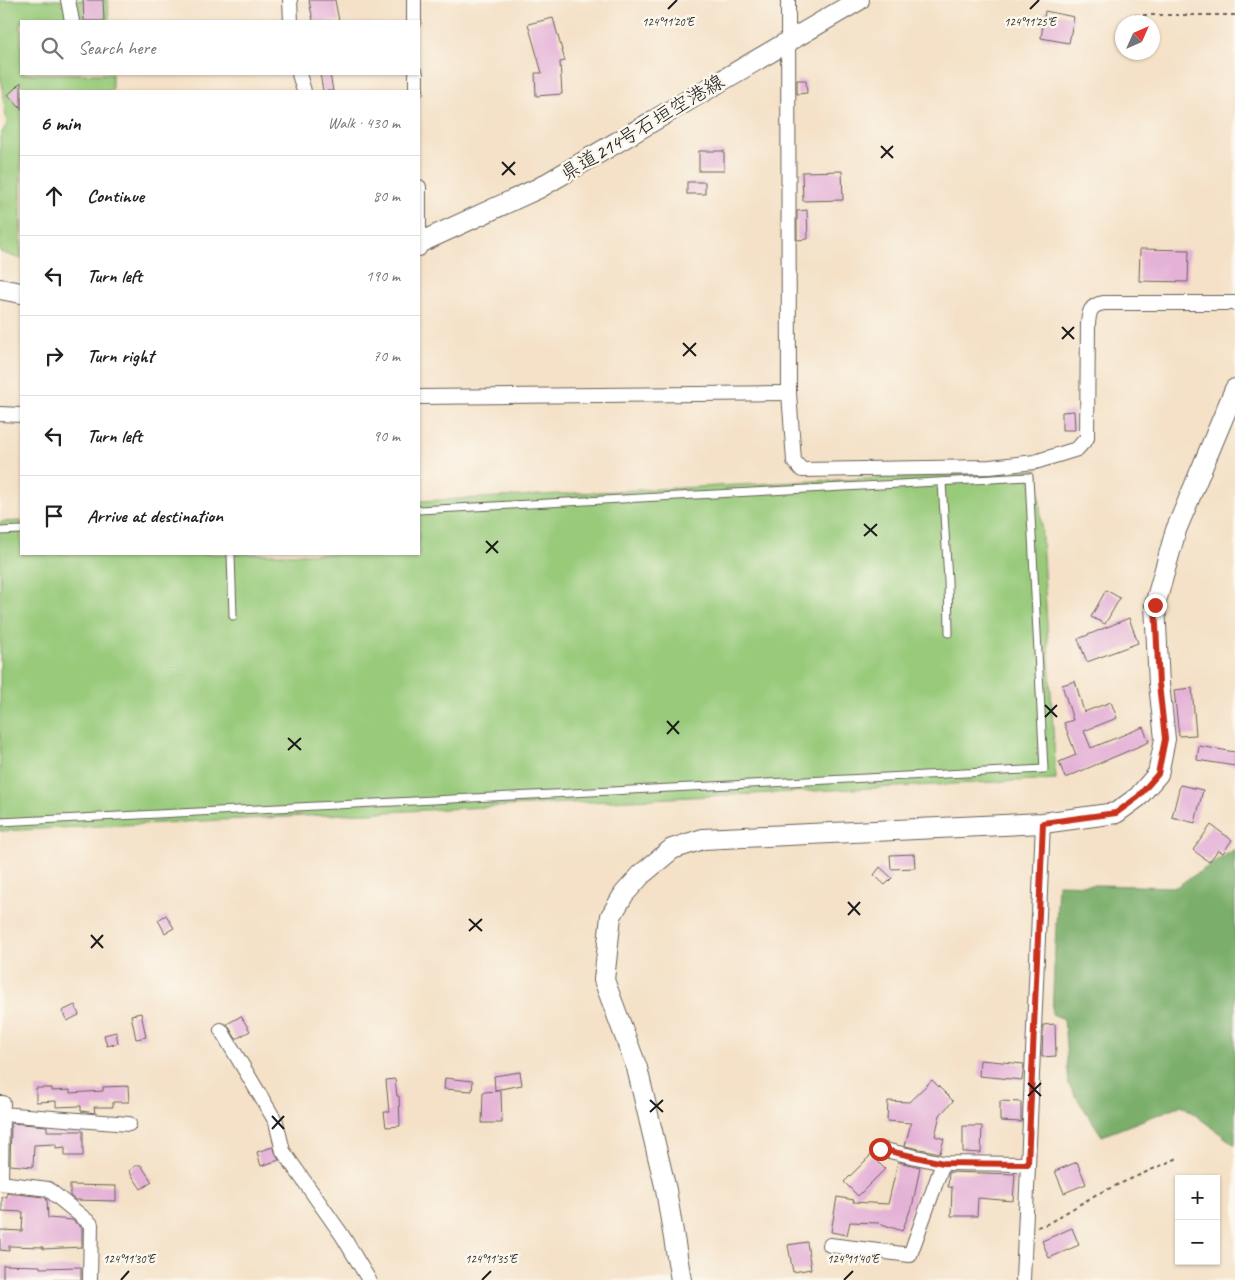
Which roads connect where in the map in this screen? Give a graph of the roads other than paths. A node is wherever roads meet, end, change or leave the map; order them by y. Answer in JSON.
{"nodes":[{"id":1,"x":68,"y":0,"type":"edge"},
{"id":2,"x":290,"y":0,"type":"edge"},
{"id":3,"x":414,"y":0,"type":"edge"},
{"id":4,"x":788,"y":0,"type":"edge"},
{"id":5,"x":859,"y":0,"type":"edge"},
{"id":6,"x":72,"y":20,"type":"edge"},
{"id":7,"x":291,"y":20,"type":"edge"},
{"id":8,"x":414,"y":20,"type":"edge"},
{"id":9,"x":788,"y":41,"type":"junction"},
{"id":10,"x":299,"y":75,"type":"edge"},
{"id":11,"x":416,"y":75,"type":"edge"},
{"id":12,"x":304,"y":90,"type":"edge"},
{"id":13,"x":416,"y":90,"type":"edge"},
{"id":14,"x":420,"y":243,"type":"edge"},
{"id":15,"x":0,"y":289,"type":"edge"},
{"id":16,"x":20,"y":293,"type":"edge"},
{"id":17,"x":1235,"y":303,"type":"edge"},
{"id":18,"x":1235,"y":389,"type":"edge"},
{"id":19,"x":789,"y":393,"type":"junction"},
{"id":20,"x":420,"y":397,"type":"edge"},
{"id":21,"x":0,"y":414,"type":"edge"},
{"id":22,"x":20,"y":415,"type":"edge"},
{"id":23,"x":942,"y":482,"type":"junction"},
{"id":24,"x":420,"y":510,"type":"edge"},
{"id":25,"x":20,"y":530,"type":"edge"},
{"id":26,"x":0,"y":531,"type":"edge"},
{"id":27,"x":231,"y":555,"type":"edge"},
{"id":28,"x":233,"y":616,"type":"dead end"},
{"id":29,"x":949,"y":633,"type":"dead end"},
{"id":30,"x":0,"y":822,"type":"edge"},
{"id":31,"x":1043,"y":823,"type":"junction"},
{"id":32,"x":221,"y":1030,"type":"dead end"},
{"id":33,"x":1,"y":1109,"type":"edge"},
{"id":34,"x":129,"y":1124,"type":"dead end"},
{"id":35,"x":880,"y":1149,"type":"dead end"},
{"id":36,"x":943,"y":1163,"type":"junction"},
{"id":37,"x":1028,"y":1164,"type":"junction"},
{"id":38,"x":0,"y":1183,"type":"edge"},
{"id":39,"x":830,"y":1244,"type":"dead end"},
{"id":40,"x":90,"y":1280,"type":"edge"},
{"id":41,"x":369,"y":1280,"type":"edge"},
{"id":42,"x":681,"y":1280,"type":"edge"},
{"id":43,"x":1024,"y":1280,"type":"edge"}],
"edges":[{"from":1,"to":6,"type":"street"},
{"from":2,"to":7,"type":"street"},
{"from":3,"to":8,"type":"street"},
{"from":4,"to":9,"type":"street"},
{"from":5,"to":9,"type":"street","name":"県道214号石垣空港線"},
{"from":9,"to":14,"type":"street","name":"県道214号石垣空港線"},
{"from":9,"to":19,"type":"street"},
{"from":10,"to":12,"type":"street"},
{"from":11,"to":13,"type":"street"},
{"from":15,"to":16,"type":"street"},
{"from":17,"to":19,"type":"street"},
{"from":18,"to":31,"type":"street"},
{"from":19,"to":20,"type":"street"},
{"from":21,"to":22,"type":"street"},
{"from":23,"to":24,"type":"lane"},
{"from":23,"to":29,"type":"lane"},
{"from":23,"to":30,"type":"lane"},
{"from":25,"to":26,"type":"lane"},
{"from":27,"to":28,"type":"lane"},
{"from":31,"to":37,"type":"street"},
{"from":31,"to":42,"type":"street"},
{"from":32,"to":41,"type":"street"},
{"from":33,"to":34,"type":"street"},
{"from":33,"to":38,"type":"street"},
{"from":35,"to":36,"type":"street"},
{"from":36,"to":37,"type":"street"},
{"from":36,"to":39,"type":"street"},
{"from":37,"to":43,"type":"street"},
{"from":38,"to":40,"type":"street"}]}
